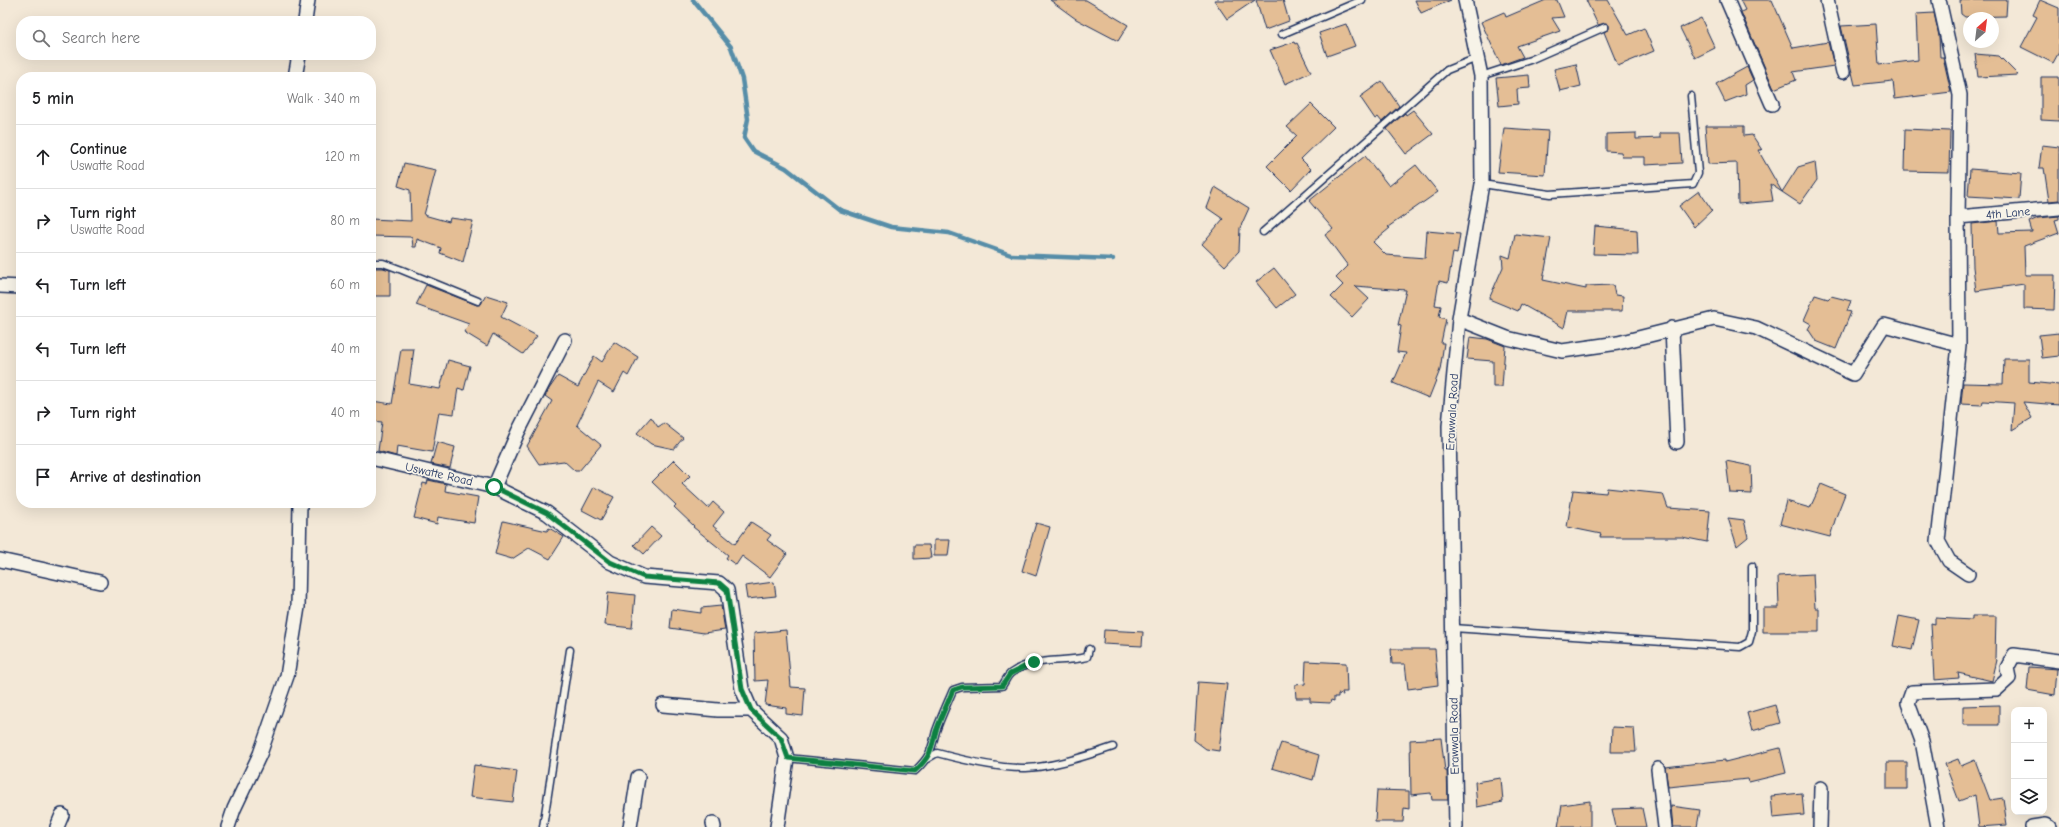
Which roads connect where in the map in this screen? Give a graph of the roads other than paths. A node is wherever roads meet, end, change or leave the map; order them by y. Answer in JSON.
{"nodes":[{"id":1,"x":308,"y":0,"type":"edge"},
{"id":2,"x":1362,"y":0,"type":"edge"},
{"id":3,"x":1465,"y":0,"type":"edge"},
{"id":4,"x":1727,"y":0,"type":"edge"},
{"id":5,"x":1827,"y":0,"type":"edge"},
{"id":6,"x":1939,"y":0,"type":"edge"},
{"id":7,"x":306,"y":16,"type":"edge"},
{"id":8,"x":1605,"y":28,"type":"dead end"},
{"id":9,"x":1282,"y":34,"type":"dead end"},
{"id":10,"x":1477,"y":58,"type":"junction"},
{"id":11,"x":298,"y":60,"type":"edge"},
{"id":12,"x":296,"y":72,"type":"edge"},
{"id":13,"x":1843,"y":72,"type":"dead end"},
{"id":14,"x":1480,"y":76,"type":"junction"},
{"id":15,"x":1691,"y":96,"type":"dead end"},
{"id":16,"x":1772,"y":104,"type":"dead end"},
{"id":17,"x":1482,"y":184,"type":"junction"},
{"id":18,"x":2059,"y":208,"type":"edge"},
{"id":19,"x":1958,"y":217,"type":"junction"},
{"id":20,"x":1263,"y":232,"type":"dead end"},
{"id":21,"x":376,"y":264,"type":"edge"},
{"id":22,"x":0,"y":286,"type":"edge"},
{"id":23,"x":16,"y":287,"type":"edge"},
{"id":24,"x":478,"y":301,"type":"dead end"},
{"id":25,"x":1459,"y":319,"type":"junction"},
{"id":26,"x":1672,"y":328,"type":"junction"},
{"id":27,"x":565,"y":340,"type":"dead end"},
{"id":28,"x":1959,"y":344,"type":"junction"},
{"id":29,"x":1677,"y":442,"type":"dead end"},
{"id":30,"x":376,"y":459,"type":"edge"},
{"id":31,"x":494,"y":487,"type":"junction"},
{"id":32,"x":300,"y":508,"type":"edge"},
{"id":33,"x":0,"y":560,"type":"edge"},
{"id":34,"x":1752,"y":566,"type":"dead end"},
{"id":35,"x":1968,"y":574,"type":"dead end"},
{"id":36,"x":100,"y":582,"type":"dead end"},
{"id":37,"x":1452,"y":628,"type":"junction"},
{"id":38,"x":1089,"y":649,"type":"dead end"},
{"id":39,"x":570,"y":650,"type":"dead end"},
{"id":40,"x":2059,"y":660,"type":"edge"},
{"id":41,"x":663,"y":705,"type":"dead end"},
{"id":42,"x":751,"y":710,"type":"junction"},
{"id":43,"x":1113,"y":747,"type":"dead end"},
{"id":44,"x":788,"y":758,"type":"junction"},
{"id":45,"x":927,"y":759,"type":"junction"},
{"id":46,"x":1658,"y":769,"type":"dead end"},
{"id":47,"x":638,"y":776,"type":"dead end"},
{"id":48,"x":1821,"y":788,"type":"dead end"},
{"id":49,"x":62,"y":814,"type":"dead end"},
{"id":50,"x":56,"y":827,"type":"edge"},
{"id":51,"x":228,"y":827,"type":"edge"},
{"id":52,"x":543,"y":827,"type":"edge"},
{"id":53,"x":630,"y":827,"type":"edge"},
{"id":54,"x":777,"y":827,"type":"edge"},
{"id":55,"x":1456,"y":827,"type":"edge"},
{"id":56,"x":1665,"y":827,"type":"edge"},
{"id":57,"x":1820,"y":827,"type":"edge"},
{"id":58,"x":1938,"y":827,"type":"edge"},
{"id":59,"x":2032,"y":827,"type":"edge"},
{"id":60,"x":2049,"y":827,"type":"edge"}],
"edges":[{"from":1,"to":7,"type":"street"},
{"from":2,"to":9,"type":"lane"},
{"from":3,"to":10,"type":"street","name":"Erawwala Road"},
{"from":4,"to":16,"type":"street"},
{"from":5,"to":13,"type":"street"},
{"from":6,"to":19,"type":"street"},
{"from":8,"to":14,"type":"lane"},
{"from":10,"to":14,"type":"street","name":"Erawwala Road"},
{"from":10,"to":20,"type":"lane"},
{"from":11,"to":12,"type":"street"},
{"from":14,"to":17,"type":"street","name":"Erawwala Road"},
{"from":15,"to":17,"type":"lane"},
{"from":17,"to":25,"type":"street","name":"Erawwala Road"},
{"from":18,"to":19,"type":"street","name":"4th Lane"},
{"from":19,"to":28,"type":"street"},
{"from":21,"to":24,"type":"lane"},
{"from":22,"to":23,"type":"street"},
{"from":25,"to":26,"type":"street"},
{"from":25,"to":37,"type":"street","name":"Erawwala Road"},
{"from":26,"to":28,"type":"street"},
{"from":26,"to":29,"type":"street"},
{"from":27,"to":31,"type":"street"},
{"from":28,"to":35,"type":"street"},
{"from":30,"to":31,"type":"street","name":"Uswatte Road"},
{"from":31,"to":42,"type":"street","name":"Uswatte Road"},
{"from":32,"to":51,"type":"street"},
{"from":33,"to":36,"type":"street"},
{"from":34,"to":37,"type":"lane"},
{"from":37,"to":55,"type":"street","name":"Erawwala Road"},
{"from":38,"to":45,"type":"lane"},
{"from":39,"to":52,"type":"lane"},
{"from":40,"to":58,"type":"street"},
{"from":41,"to":42,"type":"street"},
{"from":42,"to":44,"type":"street","name":"Uswatte Road"},
{"from":43,"to":45,"type":"lane"},
{"from":44,"to":45,"type":"lane"},
{"from":44,"to":54,"type":"street","name":"Uswatte Road"},
{"from":46,"to":56,"type":"street"},
{"from":47,"to":53,"type":"street"},
{"from":48,"to":57,"type":"street"},
{"from":49,"to":50,"type":"street"},
{"from":59,"to":60,"type":"street"}]}
